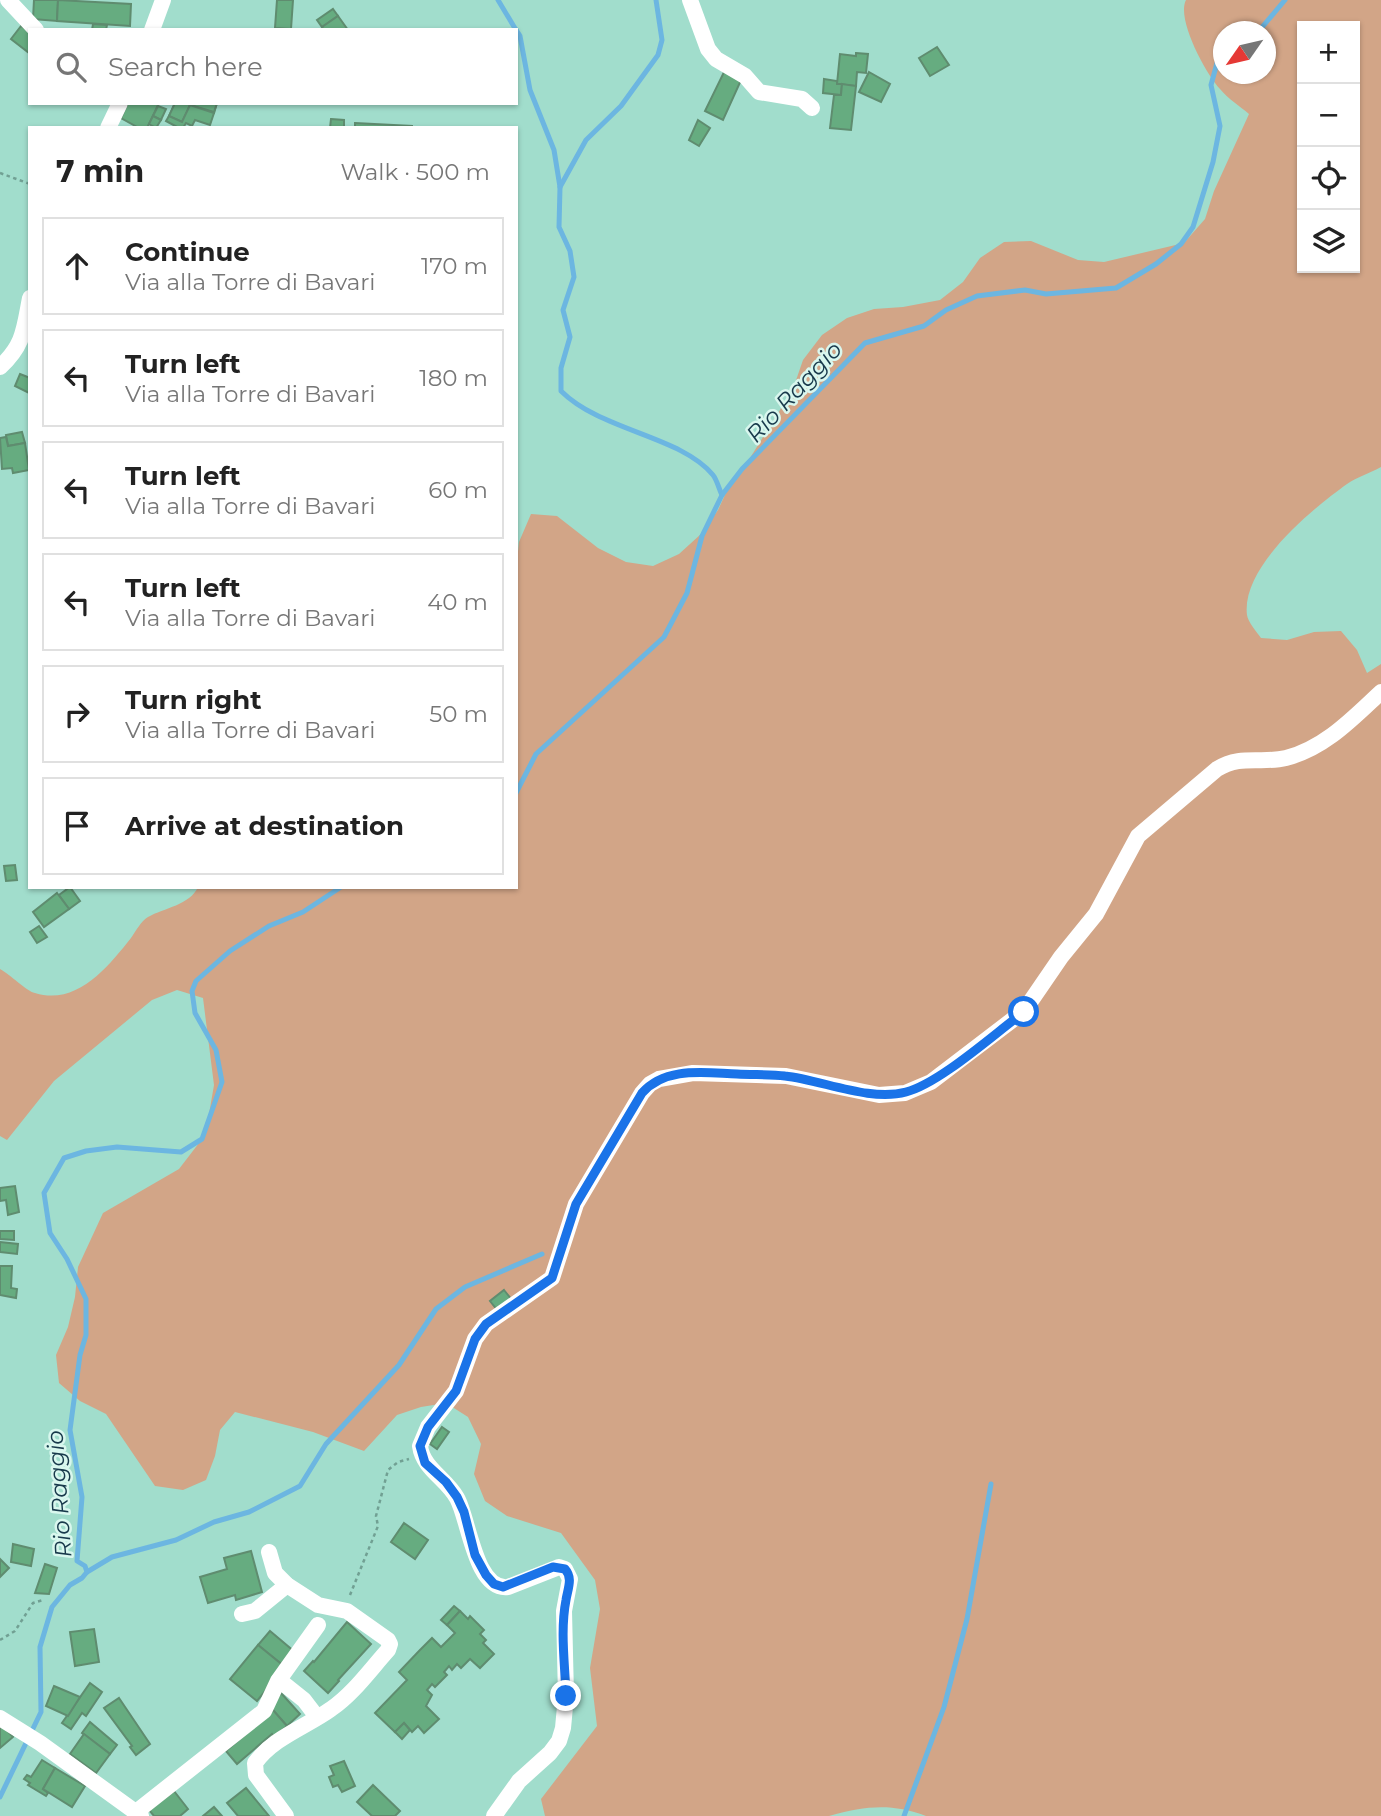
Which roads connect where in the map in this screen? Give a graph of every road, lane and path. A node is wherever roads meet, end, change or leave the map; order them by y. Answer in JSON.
{"nodes":[{"id":1,"x":8,"y":0,"type":"edge"},
{"id":2,"x":163,"y":0,"type":"edge"},
{"id":3,"x":691,"y":0,"type":"edge"},
{"id":4,"x":34,"y":28,"type":"edge"},
{"id":5,"x":153,"y":28,"type":"edge"},
{"id":6,"x":119,"y":105,"type":"edge"},
{"id":7,"x":812,"y":108,"type":"dead end"},
{"id":8,"x":109,"y":126,"type":"edge"},
{"id":9,"x":0,"y":173,"type":"edge"},
{"id":10,"x":28,"y":183,"type":"edge"},
{"id":11,"x":28,"y":307,"type":"edge"},
{"id":12,"x":0,"y":367,"type":"edge"},
{"id":13,"x":1381,"y":692,"type":"edge"},
{"id":14,"x":420,"y":1446,"type":"junction"},
{"id":15,"x":269,"y":1552,"type":"dead end"},
{"id":16,"x":287,"y":1585,"type":"junction"},
{"id":17,"x":43,"y":1600,"type":"dead end"},
{"id":18,"x":347,"y":1602,"type":"dead end"},
{"id":19,"x":242,"y":1614,"type":"dead end"},
{"id":20,"x":318,"y":1625,"type":"dead end"},
{"id":21,"x":0,"y":1640,"type":"edge"},
{"id":22,"x":279,"y":1680,"type":"junction"},
{"id":23,"x":317,"y":1717,"type":"junction"},
{"id":24,"x":0,"y":1718,"type":"edge"},
{"id":25,"x":138,"y":1814,"type":"edge"},
{"id":26,"x":286,"y":1816,"type":"edge"},
{"id":27,"x":494,"y":1816,"type":"edge"}],
"edges":[{"from":1,"to":4,"type":"street"},
{"from":2,"to":5,"type":"street"},
{"from":3,"to":7,"type":"street"},
{"from":6,"to":8,"type":"street"},
{"from":9,"to":10,"type":"path"},
{"from":11,"to":12,"type":"street"},
{"from":13,"to":14,"type":"street"},
{"from":14,"to":18,"type":"path"},
{"from":14,"to":27,"type":"street"},
{"from":15,"to":16,"type":"street"},
{"from":16,"to":19,"type":"street"},
{"from":16,"to":23,"type":"street"},
{"from":17,"to":21,"type":"path"},
{"from":20,"to":22,"type":"street"},
{"from":22,"to":23,"type":"street"},
{"from":22,"to":25,"type":"street"},
{"from":23,"to":26,"type":"street"},
{"from":24,"to":25,"type":"street"}]}
